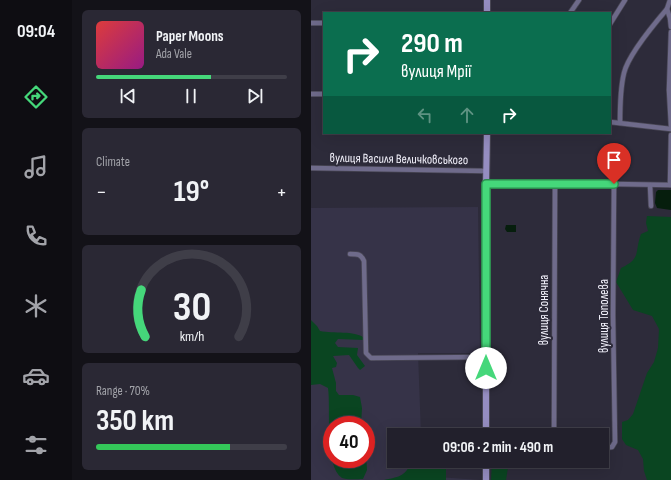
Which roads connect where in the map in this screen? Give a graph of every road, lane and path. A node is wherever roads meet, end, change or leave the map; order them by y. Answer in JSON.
{"nodes":[{"id":1,"x":487,"y":0,"type":"edge"},
{"id":2,"x":579,"y":0,"type":"edge"},
{"id":3,"x":625,"y":0,"type":"edge"},
{"id":4,"x":669,"y":0,"type":"edge"},
{"id":5,"x":667,"y":9,"type":"junction"},
{"id":6,"x":487,"y":12,"type":"edge"},
{"id":7,"x":571,"y":12,"type":"edge"},
{"id":8,"x":611,"y":22,"type":"edge"},
{"id":9,"x":311,"y":23,"type":"edge"},
{"id":10,"x":323,"y":23,"type":"edge"},
{"id":11,"x":671,"y":28,"type":"edge"},
{"id":12,"x":671,"y":32,"type":"edge"},
{"id":13,"x":311,"y":94,"type":"edge"},
{"id":14,"x":323,"y":94,"type":"edge"},
{"id":15,"x":611,"y":122,"type":"edge"},
{"id":16,"x":619,"y":122,"type":"junction"},
{"id":17,"x":671,"y":128,"type":"edge"},
{"id":18,"x":487,"y":134,"type":"edge"},
{"id":19,"x":671,"y":135,"type":"edge"},
{"id":20,"x":311,"y":168,"type":"edge"},
{"id":21,"x":486,"y":171,"type":"junction"},
{"id":22,"x":486,"y":184,"type":"junction"},
{"id":23,"x":555,"y":184,"type":"junction"},
{"id":24,"x":614,"y":184,"type":"junction"},
{"id":25,"x":650,"y":185,"type":"junction"},
{"id":26,"x":670,"y":185,"type":"edge"},
{"id":27,"x":651,"y":206,"type":"dead end"},
{"id":28,"x":350,"y":254,"type":"dead end"},
{"id":29,"x":486,"y":357,"type":"junction"},
{"id":30,"x":486,"y":428,"type":"edge"},
{"id":31,"x":554,"y":428,"type":"edge"},
{"id":32,"x":609,"y":447,"type":"edge"},
{"id":33,"x":486,"y":468,"type":"edge"},
{"id":34,"x":486,"y":480,"type":"edge"}],
"edges":[{"from":1,"to":6,"type":"street"},
{"from":2,"to":7,"type":"street"},
{"from":3,"to":8,"type":"street"},
{"from":4,"to":5,"type":"street"},
{"from":5,"to":11,"type":"street"},
{"from":5,"to":16,"type":"street"},
{"from":9,"to":10,"type":"street"},
{"from":12,"to":17,"type":"street"},
{"from":13,"to":14,"type":"street"},
{"from":15,"to":16,"type":"street"},
{"from":16,"to":17,"type":"street"},
{"from":18,"to":21,"type":"street"},
{"from":19,"to":26,"type":"street"},
{"from":20,"to":21,"type":"street","name":"вулиця Василя Величковського"},
{"from":21,"to":22,"type":"street"},
{"from":22,"to":23,"type":"street"},
{"from":22,"to":29,"type":"street"},
{"from":23,"to":24,"type":"street"},
{"from":23,"to":31,"type":"street","name":"вулиця Сонячна"},
{"from":24,"to":25,"type":"street"},
{"from":24,"to":32,"type":"street","name":"вулиця Тополева"},
{"from":25,"to":26,"type":"street"},
{"from":25,"to":27,"type":"street"},
{"from":28,"to":29,"type":"street"},
{"from":29,"to":30,"type":"street"},
{"from":33,"to":34,"type":"street"}]}
